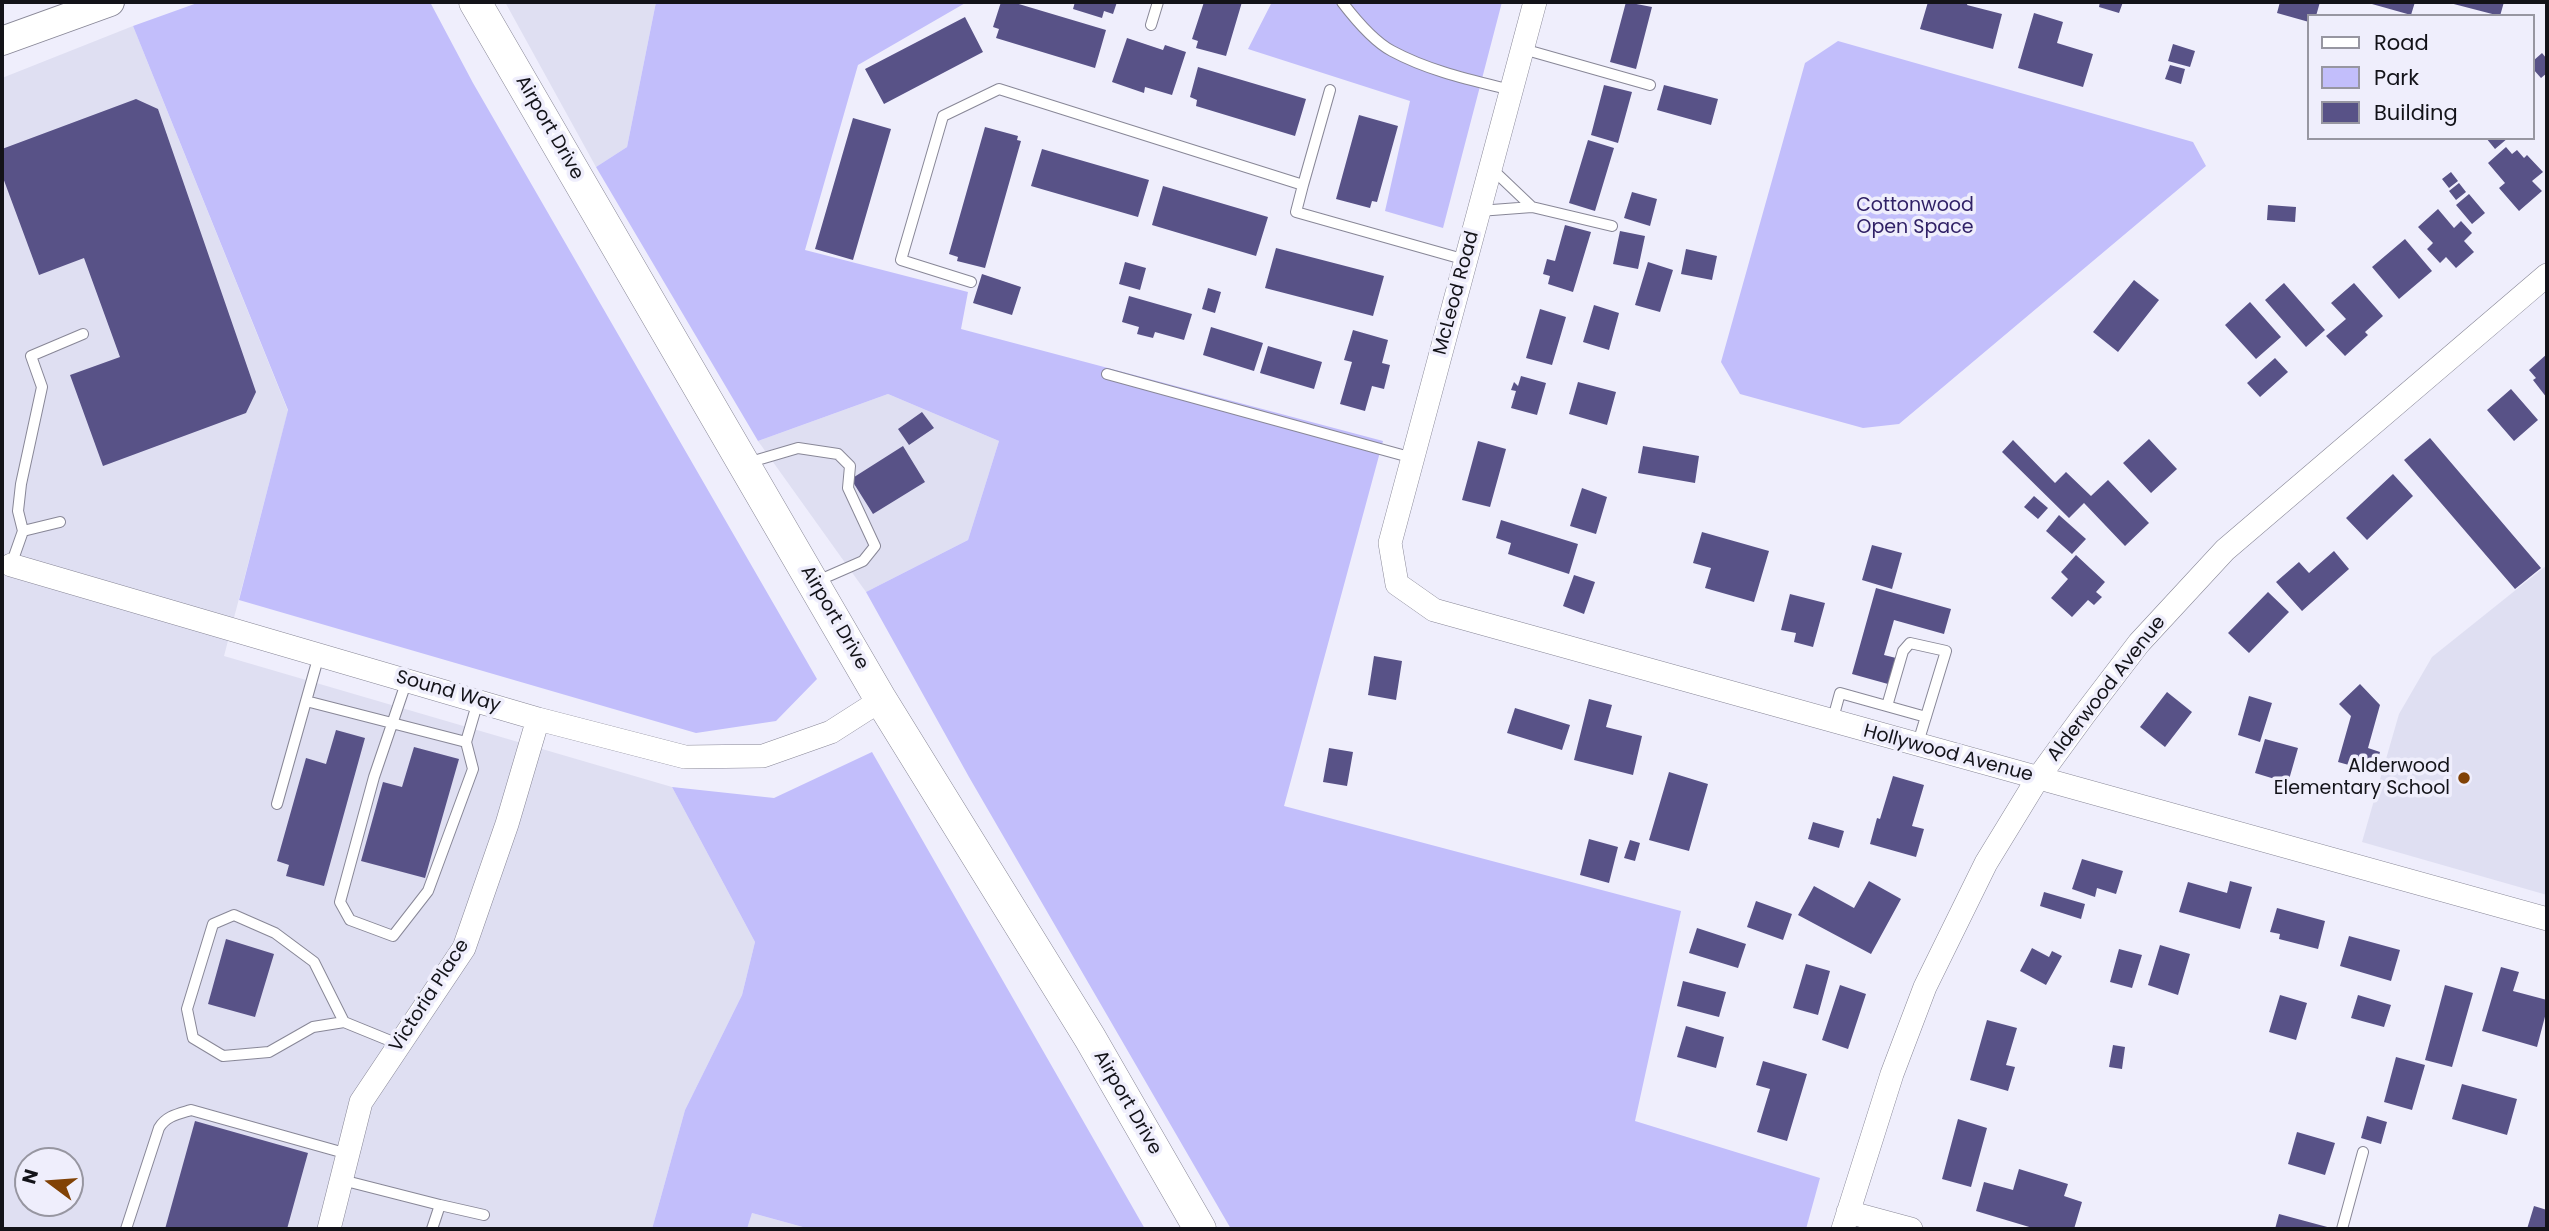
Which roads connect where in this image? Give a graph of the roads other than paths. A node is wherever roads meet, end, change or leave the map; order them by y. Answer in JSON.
{"nodes":[{"id":1,"x":110,"y":2,"type":"edge"},
{"id":2,"x":475,"y":2,"type":"edge"},
{"id":3,"x":1158,"y":2,"type":"edge"},
{"id":4,"x":1342,"y":2,"type":"edge"},
{"id":5,"x":1535,"y":2,"type":"edge"},
{"id":6,"x":1151,"y":25,"type":"dead end"},
{"id":7,"x":2,"y":41,"type":"edge"},
{"id":8,"x":1523,"y":48,"type":"junction"},
{"id":9,"x":1650,"y":85,"type":"dead end"},
{"id":10,"x":1330,"y":90,"type":"dead end"},
{"id":11,"x":1511,"y":90,"type":"junction"},
{"id":12,"x":1491,"y":167,"type":"junction"},
{"id":13,"x":1303,"y":185,"type":"junction"},
{"id":14,"x":1532,"y":206,"type":"junction"},
{"id":15,"x":1479,"y":211,"type":"junction"},
{"id":16,"x":1612,"y":226,"type":"dead end"},
{"id":17,"x":1466,"y":260,"type":"junction"},
{"id":18,"x":2547,"y":275,"type":"edge"},
{"id":19,"x":971,"y":282,"type":"dead end"},
{"id":20,"x":83,"y":334,"type":"dead end"},
{"id":21,"x":1107,"y":373,"type":"dead end"},
{"id":22,"x":1413,"y":458,"type":"junction"},
{"id":23,"x":744,"y":464,"type":"junction"},
{"id":24,"x":60,"y":522,"type":"dead end"},
{"id":25,"x":23,"y":531,"type":"junction"},
{"id":26,"x":6,"y":563,"type":"edge"},
{"id":27,"x":813,"y":583,"type":"junction"},
{"id":28,"x":1397,"y":584,"type":"joint"},
{"id":29,"x":319,"y":654,"type":"junction"},
{"id":30,"x":407,"y":680,"type":"junction"},
{"id":31,"x":881,"y":700,"type":"junction"},
{"id":32,"x":306,"y":701,"type":"junction"},
{"id":33,"x":478,"y":701,"type":"junction"},
{"id":34,"x":1887,"y":706,"type":"junction"},
{"id":35,"x":1926,"y":717,"type":"junction"},
{"id":36,"x":538,"y":719,"type":"junction"},
{"id":37,"x":1832,"y":722,"type":"junction"},
{"id":38,"x":392,"y":723,"type":"junction"},
{"id":39,"x":466,"y":742,"type":"junction"},
{"id":40,"x":1917,"y":746,"type":"junction"},
{"id":41,"x":2038,"y":778,"type":"junction"},
{"id":42,"x":277,"y":804,"type":"dead end"},
{"id":43,"x":2547,"y":919,"type":"edge"},
{"id":44,"x":344,"y":1022,"type":"junction"},
{"id":45,"x":398,"y":1044,"type":"junction"},
{"id":46,"x":2363,"y":1152,"type":"dead end"},
{"id":47,"x":348,"y":1154,"type":"junction"},
{"id":48,"x":342,"y":1180,"type":"junction"},
{"id":49,"x":440,"y":1205,"type":"junction"},
{"id":50,"x":484,"y":1215,"type":"dead end"},
{"id":51,"x":1846,"y":1221,"type":"edge"},
{"id":52,"x":126,"y":1229,"type":"edge"},
{"id":53,"x":329,"y":1229,"type":"edge"},
{"id":54,"x":432,"y":1229,"type":"edge"},
{"id":55,"x":1200,"y":1229,"type":"edge"},
{"id":56,"x":1910,"y":1229,"type":"edge"},
{"id":57,"x":2342,"y":1229,"type":"edge"}],
"edges":[{"from":1,"to":7,"type":"street"},
{"from":2,"to":23,"type":"main road","name":"Airport Drive"},
{"from":3,"to":6,"type":"lane"},
{"from":4,"to":11,"type":"lane"},
{"from":5,"to":8,"type":"street","name":"McLeod Road"},
{"from":8,"to":9,"type":"lane"},
{"from":8,"to":11,"type":"street","name":"McLeod Road"},
{"from":10,"to":13,"type":"lane"},
{"from":11,"to":12,"type":"street","name":"McLeod Road"},
{"from":12,"to":14,"type":"lane"},
{"from":12,"to":15,"type":"street","name":"McLeod Road"},
{"from":13,"to":17,"type":"lane"},
{"from":13,"to":19,"type":"lane"},
{"from":14,"to":15,"type":"lane"},
{"from":14,"to":16,"type":"lane"},
{"from":15,"to":17,"type":"street","name":"McLeod Road"},
{"from":17,"to":22,"type":"street","name":"McLeod Road"},
{"from":18,"to":41,"type":"street","name":"Alderwood Avenue"},
{"from":20,"to":25,"type":"lane"},
{"from":21,"to":22,"type":"lane"},
{"from":22,"to":28,"type":"street","name":"McLeod Road"},
{"from":23,"to":27,"type":"main road","name":"Airport Drive"},
{"from":23,"to":27,"type":"lane"},
{"from":24,"to":25,"type":"lane"},
{"from":25,"to":26,"type":"lane"},
{"from":26,"to":29,"type":"street","name":"Sound Way"},
{"from":27,"to":31,"type":"main road","name":"Airport Drive"},
{"from":28,"to":37,"type":"street","name":"Hollywood Avenue"},
{"from":29,"to":30,"type":"street","name":"Sound Way"},
{"from":29,"to":32,"type":"lane"},
{"from":30,"to":33,"type":"street","name":"Sound Way"},
{"from":30,"to":38,"type":"lane"},
{"from":31,"to":36,"type":"street","name":"Sound Way"},
{"from":31,"to":55,"type":"main road","name":"Airport Drive"},
{"from":32,"to":38,"type":"lane"},
{"from":32,"to":42,"type":"lane"},
{"from":33,"to":36,"type":"street","name":"Sound Way"},
{"from":33,"to":39,"type":"lane"},
{"from":34,"to":35,"type":"lane"},
{"from":34,"to":35,"type":"lane"},
{"from":34,"to":37,"type":"lane"},
{"from":35,"to":40,"type":"lane"},
{"from":36,"to":45,"type":"street","name":"Victoria Place"},
{"from":37,"to":40,"type":"street","name":"Hollywood Avenue"},
{"from":38,"to":39,"type":"lane"},
{"from":38,"to":39,"type":"lane"},
{"from":40,"to":41,"type":"street","name":"Hollywood Avenue"},
{"from":41,"to":43,"type":"street","name":"Hollywood Avenue"},
{"from":41,"to":51,"type":"street","name":"Alderwood Avenue"},
{"from":44,"to":44,"type":"lane"},
{"from":44,"to":45,"type":"lane"},
{"from":45,"to":47,"type":"street","name":"Victoria Place"},
{"from":46,"to":57,"type":"lane"},
{"from":47,"to":48,"type":"street","name":"Victoria Place"},
{"from":47,"to":52,"type":"lane"},
{"from":48,"to":49,"type":"lane"},
{"from":48,"to":53,"type":"street","name":"Victoria Place"},
{"from":49,"to":50,"type":"lane"},
{"from":49,"to":54,"type":"lane"},
{"from":51,"to":56,"type":"street"}]}
